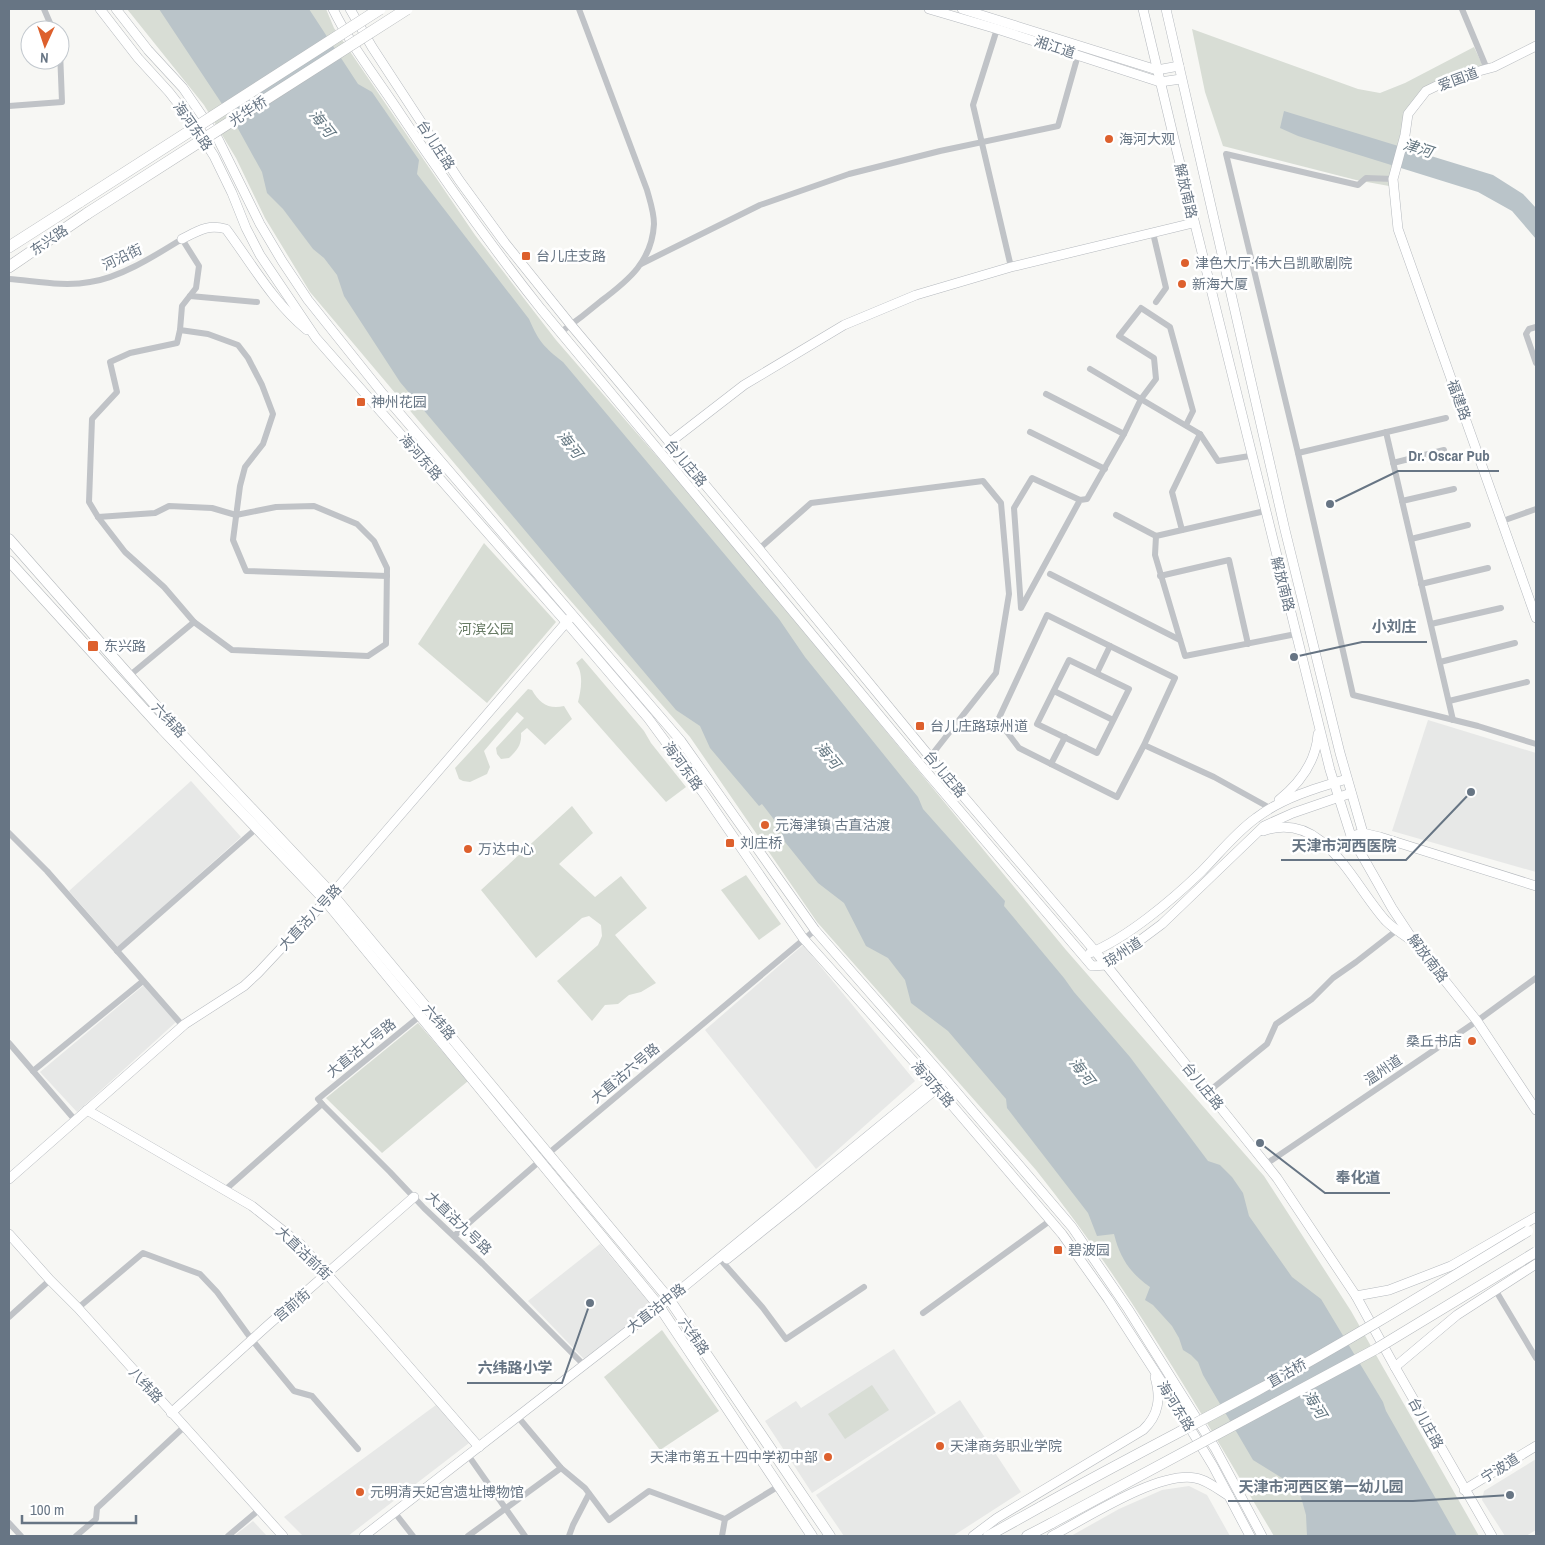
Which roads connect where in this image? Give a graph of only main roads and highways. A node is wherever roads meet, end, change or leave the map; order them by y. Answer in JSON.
{"nodes":[{"id":1,"x":380,"y":9,"type":"edge"},
{"id":2,"x":407,"y":9,"type":"edge"},
{"id":3,"x":81,"y":201,"type":"joint"},
{"id":4,"x":88,"y":213,"type":"joint"},
{"id":5,"x":9,"y":246,"type":"edge"},
{"id":6,"x":9,"y":267,"type":"edge"},
{"id":7,"x":9,"y":539,"type":"edge"},
{"id":8,"x":9,"y":561,"type":"edge"},
{"id":9,"x":329,"y":897,"type":"junction"},
{"id":10,"x":1532,"y":1229,"type":"edge"},
{"id":11,"x":1536,"y":1252,"type":"edge"},
{"id":12,"x":812,"y":1536,"type":"edge"},
{"id":13,"x":830,"y":1536,"type":"edge"},
{"id":14,"x":988,"y":1536,"type":"edge"},
{"id":15,"x":1028,"y":1536,"type":"edge"}],
"edges":[{"from":1,"to":3,"type":"highway","name":"光华桥","bridge":true},
{"from":2,"to":4,"type":"highway","name":"光华桥","bridge":true},
{"from":3,"to":5,"type":"highway","name":"东兴路"},
{"from":4,"to":6,"type":"highway","name":"东兴路"},
{"from":7,"to":9,"type":"main road","name":"六纬路"},
{"from":8,"to":9,"type":"main road","name":"六纬路"},
{"from":9,"to":12,"type":"main road","name":"六纬路"},
{"from":9,"to":13,"type":"main road","name":"六纬路"},
{"from":10,"to":14,"type":"main road","name":"直沽桥","bridge":true},
{"from":11,"to":15,"type":"main road","name":"直沽桥","bridge":true}]}
